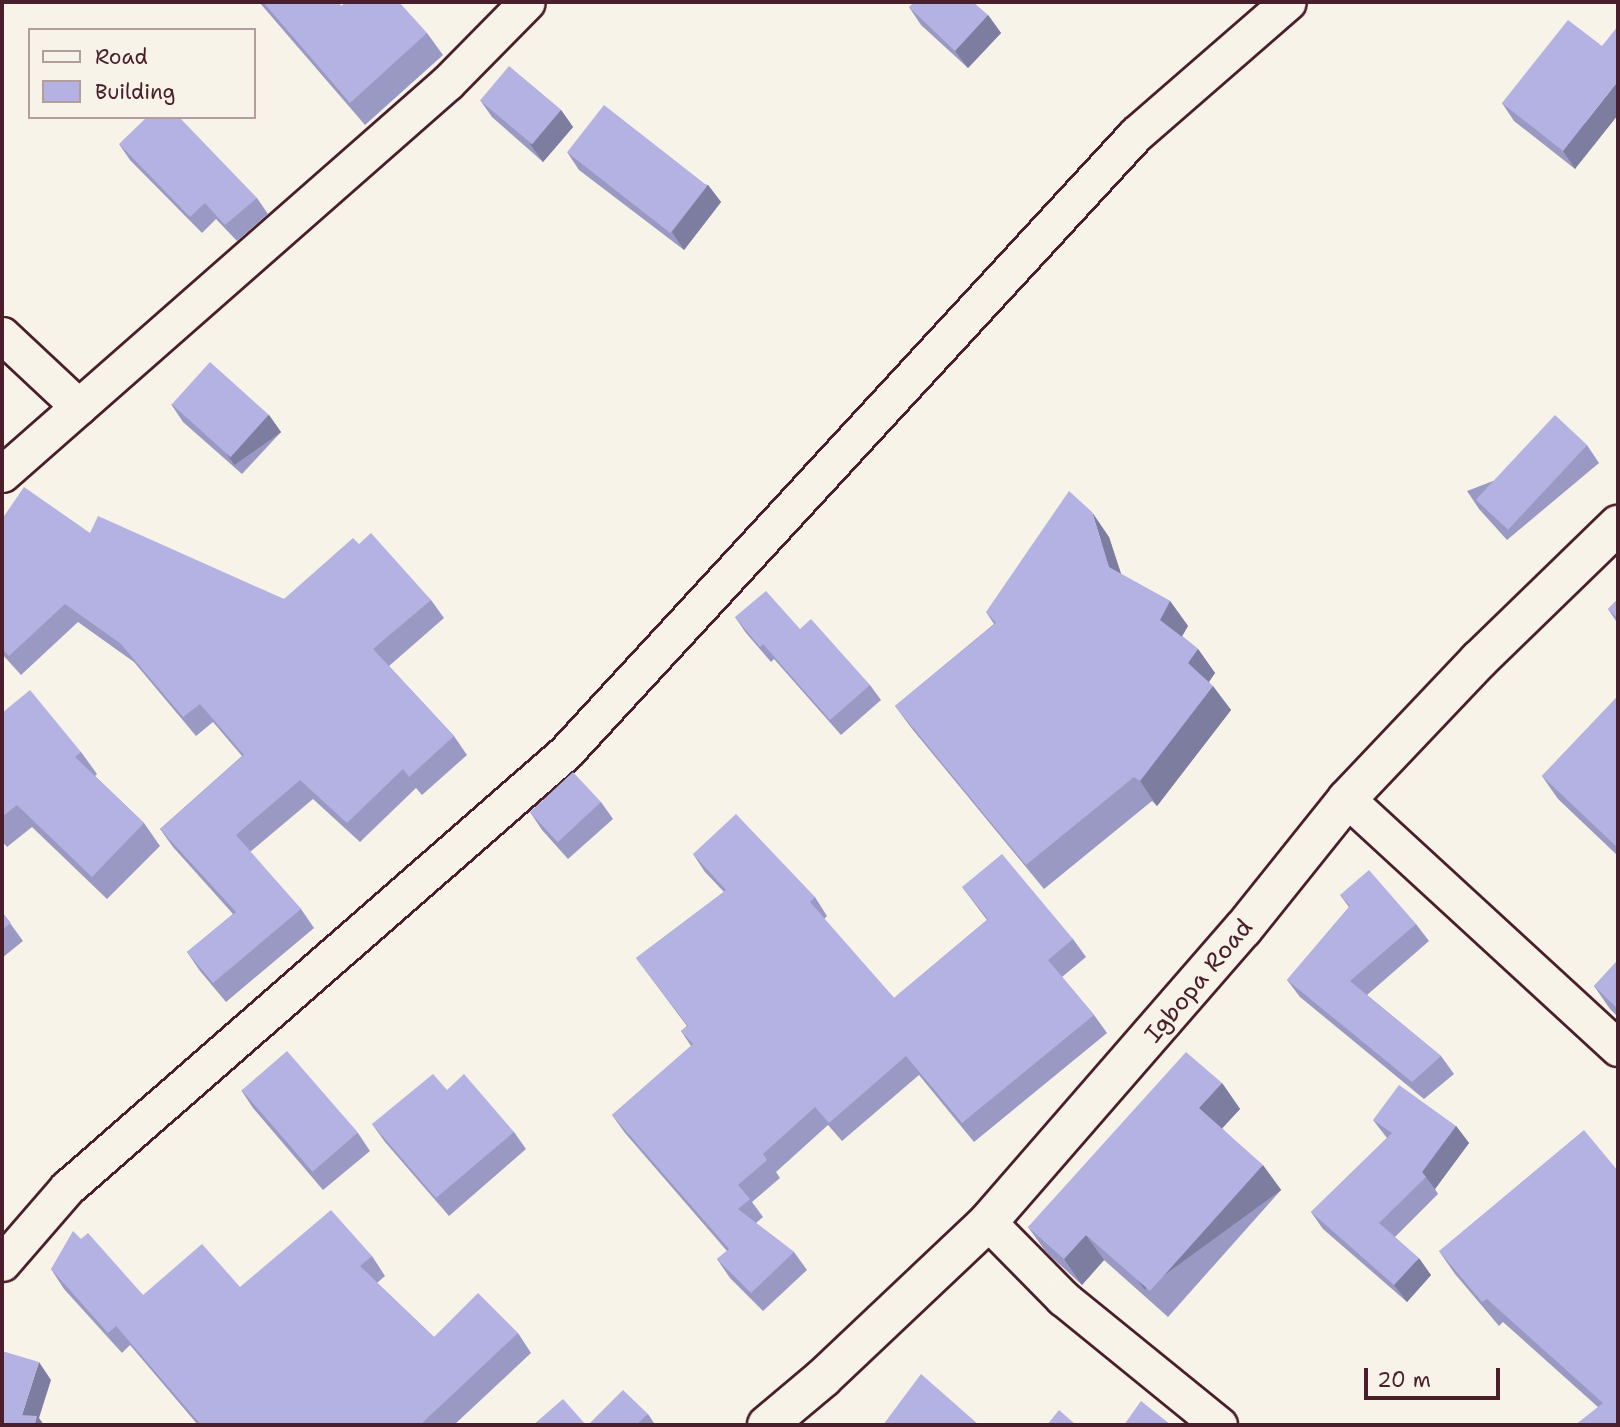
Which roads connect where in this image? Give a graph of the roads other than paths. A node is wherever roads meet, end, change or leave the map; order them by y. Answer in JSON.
{"nodes":[{"id":1,"x":527,"y":2,"type":"edge"},
{"id":2,"x":1288,"y":2,"type":"edge"},
{"id":3,"x":2,"y":335,"type":"edge"},
{"id":4,"x":79,"y":407,"type":"junction"},
{"id":5,"x":2,"y":474,"type":"edge"},
{"id":6,"x":1618,"y":525,"type":"edge"},
{"id":7,"x":1347,"y":799,"type":"junction"},
{"id":8,"x":1618,"y":1048,"type":"edge"},
{"id":9,"x":988,"y":1222,"type":"junction"},
{"id":10,"x":2,"y":1263,"type":"edge"},
{"id":11,"x":767,"y":1425,"type":"edge"},
{"id":12,"x":1219,"y":1425,"type":"edge"}],
"edges":[{"from":1,"to":4,"type":"street"},
{"from":2,"to":10,"type":"street"},
{"from":3,"to":4,"type":"street"},
{"from":4,"to":5,"type":"street"},
{"from":6,"to":7,"type":"street","name":"Igbopa Road"},
{"from":7,"to":8,"type":"street"},
{"from":7,"to":9,"type":"street","name":"Igbopa Road"},
{"from":9,"to":11,"type":"street","name":"Igbopa Road"},
{"from":9,"to":12,"type":"street"}]}
